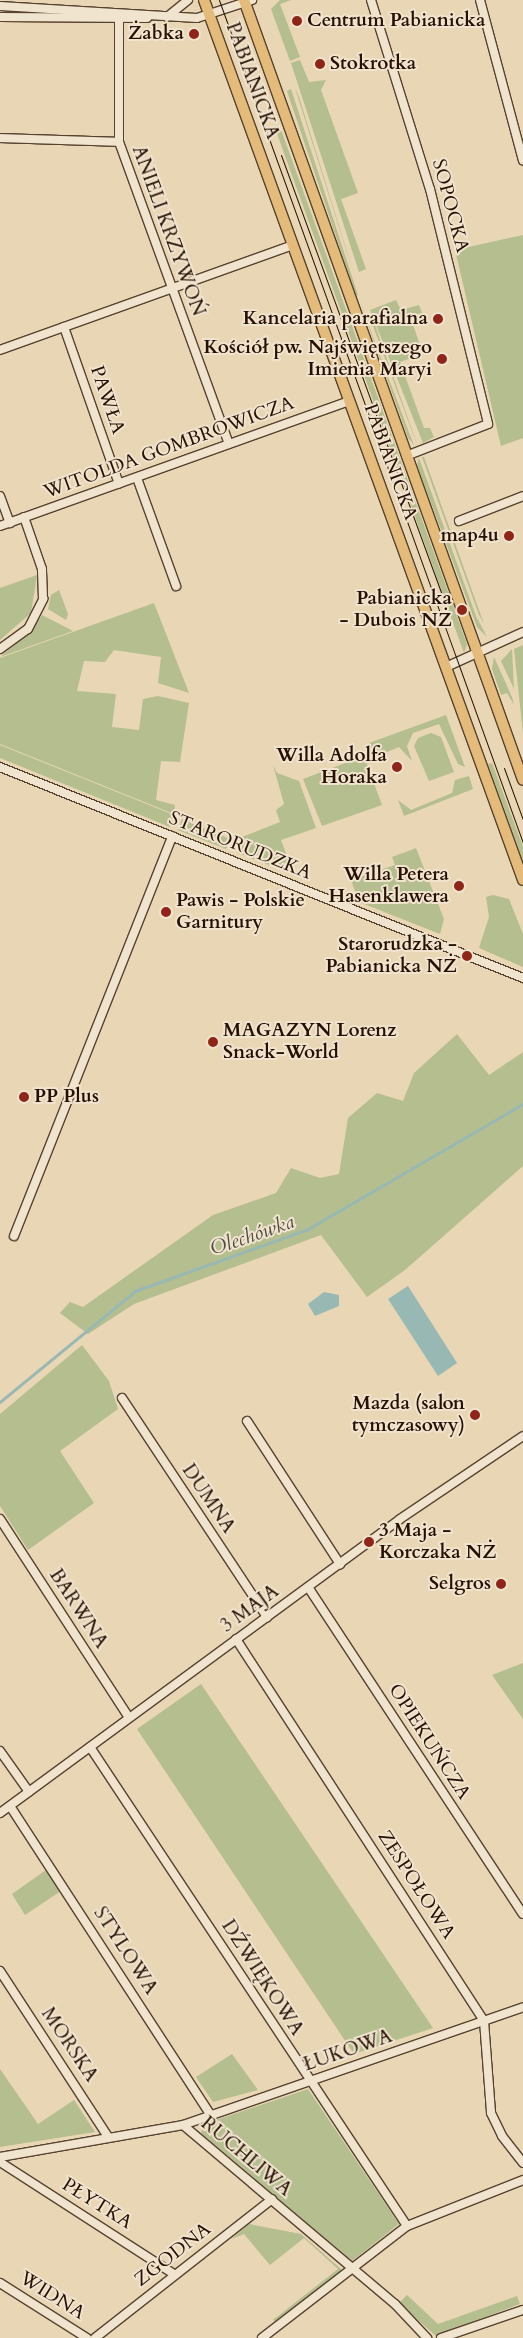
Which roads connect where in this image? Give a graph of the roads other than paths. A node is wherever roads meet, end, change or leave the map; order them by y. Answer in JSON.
{"nodes":[{"id":1,"x":188,"y":0,"type":"edge"},
{"id":2,"x":204,"y":0,"type":"edge"},
{"id":3,"x":370,"y":0,"type":"edge"},
{"id":4,"x":480,"y":0,"type":"edge"},
{"id":5,"x":247,"y":1,"type":"edge"},
{"id":6,"x":0,"y":6,"type":"edge"},
{"id":7,"x":210,"y":16,"type":"junction"},
{"id":8,"x":0,"y":17,"type":"edge"},
{"id":9,"x":154,"y":17,"type":"junction"},
{"id":10,"x":167,"y":17,"type":"junction"},
{"id":11,"x":119,"y":21,"type":"junction"},
{"id":12,"x":0,"y":138,"type":"edge"},
{"id":13,"x":118,"y":142,"type":"junction"},
{"id":14,"x":523,"y":160,"type":"edge"},
{"id":15,"x":293,"y":245,"type":"junction"},
{"id":16,"x":172,"y":288,"type":"junction"},
{"id":17,"x":64,"y":327,"type":"junction"},
{"id":18,"x":1,"y":348,"type":"edge"},
{"id":19,"x":349,"y":401,"type":"junction"},
{"id":20,"x":229,"y":444,"type":"junction"},
{"id":21,"x":406,"y":456,"type":"junction"},
{"id":22,"x":137,"y":478,"type":"junction"},
{"id":23,"x":119,"y":484,"type":"junction"},
{"id":24,"x":0,"y":496,"type":"edge"},
{"id":25,"x":523,"y":496,"type":"edge"},
{"id":26,"x":24,"y":518,"type":"junction"},
{"id":27,"x":459,"y":521,"type":"dead end"},
{"id":28,"x":10,"y":522,"type":"junction"},
{"id":29,"x":0,"y":526,"type":"edge"},
{"id":30,"x":176,"y":586,"type":"dead end"},
{"id":31,"x":523,"y":632,"type":"edge"},
{"id":32,"x":0,"y":649,"type":"edge"},
{"id":33,"x":478,"y":655,"type":"junction"},
{"id":34,"x":446,"y":667,"type":"junction"},
{"id":35,"x":0,"y":768,"type":"edge"},
{"id":36,"x":523,"y":780,"type":"edge"},
{"id":37,"x":172,"y":836,"type":"junction"},
{"id":38,"x":523,"y":880,"type":"edge"},
{"id":39,"x":523,"y":978,"type":"edge"},
{"id":40,"x":14,"y":1236,"type":"dead end"},
{"id":41,"x":122,"y":1398,"type":"dead end"},
{"id":42,"x":247,"y":1421,"type":"dead end"},
{"id":43,"x":523,"y":1436,"type":"edge"},
{"id":44,"x":0,"y":1519,"type":"edge"},
{"id":45,"x":340,"y":1564,"type":"junction"},
{"id":46,"x":308,"y":1587,"type":"junction"},
{"id":47,"x":267,"y":1617,"type":"junction"},
{"id":48,"x":236,"y":1639,"type":"junction"},
{"id":49,"x":129,"y":1718,"type":"junction"},
{"id":50,"x":90,"y":1747,"type":"junction"},
{"id":51,"x":0,"y":1751,"type":"edge"},
{"id":52,"x":29,"y":1792,"type":"junction"},
{"id":53,"x":10,"y":1806,"type":"junction"},
{"id":54,"x":0,"y":1813,"type":"edge"},
{"id":55,"x":523,"y":1914,"type":"edge"},
{"id":56,"x":0,"y":1971,"type":"edge"},
{"id":57,"x":523,"y":2007,"type":"edge"},
{"id":58,"x":484,"y":2021,"type":"junction"},
{"id":59,"x":310,"y":2081,"type":"junction"},
{"id":60,"x":210,"y":2116,"type":"junction"},
{"id":61,"x":183,"y":2125,"type":"junction"},
{"id":62,"x":108,"y":2138,"type":"junction"},
{"id":63,"x":0,"y":2157,"type":"edge"},
{"id":64,"x":0,"y":2162,"type":"edge"},
{"id":65,"x":523,"y":2163,"type":"edge"},
{"id":66,"x":523,"y":2180,"type":"edge"},
{"id":67,"x":272,"y":2199,"type":"junction"},
{"id":68,"x":407,"y":2226,"type":"junction"},
{"id":69,"x":352,"y":2267,"type":"junction"},
{"id":70,"x":174,"y":2274,"type":"junction"},
{"id":71,"x":0,"y":2283,"type":"edge"},
{"id":72,"x":523,"y":2310,"type":"edge"},
{"id":73,"x":87,"y":2338,"type":"edge"},
{"id":74,"x":95,"y":2338,"type":"edge"},
{"id":75,"x":262,"y":2338,"type":"edge"},
{"id":76,"x":427,"y":2338,"type":"edge"},
{"id":77,"x":441,"y":2338,"type":"edge"}],
"edges":[{"from":1,"to":10,"type":"street"},
{"from":2,"to":7,"type":"main road","name":"PABIANICKA"},
{"from":3,"to":21,"type":"street","name":"SOPOCKA"},
{"from":4,"to":14,"type":"street"},
{"from":5,"to":7,"type":"street"},
{"from":5,"to":21,"type":"main road","name":"PABIANICKA"},
{"from":6,"to":9,"type":"street"},
{"from":7,"to":10,"type":"street"},
{"from":7,"to":15,"type":"main road","name":"PABIANICKA"},
{"from":8,"to":11,"type":"street"},
{"from":9,"to":10,"type":"street"},
{"from":9,"to":11,"type":"street"},
{"from":11,"to":13,"type":"street","name":"ANIELI KRZYWOŃ"},
{"from":12,"to":13,"type":"street"},
{"from":13,"to":16,"type":"street","name":"ANIELI KRZYWOŃ"},
{"from":15,"to":16,"type":"street"},
{"from":15,"to":19,"type":"main road","name":"PABIANICKA"},
{"from":16,"to":17,"type":"street"},
{"from":16,"to":20,"type":"street","name":"ANIELI KRZYWOŃ"},
{"from":17,"to":18,"type":"street"},
{"from":17,"to":23,"type":"street","name":"PAWŁA"},
{"from":19,"to":20,"type":"street","name":"WITOLDA GOMBROWICZA"},
{"from":19,"to":34,"type":"main road","name":"PABIANICKA"},
{"from":20,"to":22,"type":"street","name":"WITOLDA GOMBROWICZA"},
{"from":21,"to":33,"type":"main road","name":"PABIANICKA"},
{"from":22,"to":23,"type":"street","name":"WITOLDA GOMBROWICZA"},
{"from":22,"to":30,"type":"street"},
{"from":23,"to":26,"type":"street","name":"WITOLDA GOMBROWICZA"},
{"from":24,"to":28,"type":"street"},
{"from":25,"to":27,"type":"street"},
{"from":26,"to":28,"type":"street","name":"WITOLDA GOMBROWICZA"},
{"from":26,"to":32,"type":"street"},
{"from":28,"to":29,"type":"street","name":"WITOLDA GOMBROWICZA"},
{"from":31,"to":33,"type":"street"},
{"from":33,"to":34,"type":"street"},
{"from":33,"to":36,"type":"main road","name":"PABIANICKA"},
{"from":34,"to":38,"type":"main road","name":"PABIANICKA"},
{"from":35,"to":37,"type":"street","name":"STARORUDZKA"},
{"from":37,"to":39,"type":"street","name":"STARORUDZKA"},
{"from":37,"to":40,"type":"street"},
{"from":41,"to":47,"type":"street","name":"DUMNA"},
{"from":42,"to":45,"type":"street"},
{"from":43,"to":45,"type":"street","name":"3 MAJA"},
{"from":44,"to":49,"type":"street","name":"BARWNA"},
{"from":45,"to":46,"type":"street","name":"3 MAJA"},
{"from":46,"to":47,"type":"street","name":"3 MAJA"},
{"from":46,"to":55,"type":"street","name":"OPIEKUŃCZA"},
{"from":47,"to":48,"type":"street","name":"3 MAJA"},
{"from":48,"to":49,"type":"street","name":"3 MAJA"},
{"from":48,"to":58,"type":"street","name":"ZESPOŁOWA"},
{"from":49,"to":50,"type":"street","name":"3 MAJA"},
{"from":50,"to":52,"type":"street","name":"3 MAJA"},
{"from":50,"to":59,"type":"street","name":"DŹWIĘKOWA"},
{"from":51,"to":52,"type":"street"},
{"from":52,"to":53,"type":"street","name":"3 MAJA"},
{"from":53,"to":54,"type":"street","name":"3 MAJA"},
{"from":53,"to":60,"type":"street","name":"STYLOWA"},
{"from":56,"to":62,"type":"street","name":"MORSKA"},
{"from":57,"to":58,"type":"street","name":"ŁUKOWA"},
{"from":58,"to":59,"type":"street","name":"ŁUKOWA"},
{"from":58,"to":65,"type":"street","name":"ZESPOŁOWA"},
{"from":59,"to":60,"type":"street","name":"ŁUKOWA"},
{"from":59,"to":68,"type":"street","name":"DŹWIĘKOWA"},
{"from":60,"to":61,"type":"street","name":"ŁUKOWA"},
{"from":61,"to":62,"type":"street","name":"RUCHLIWA"},
{"from":61,"to":67,"type":"street","name":"RUCHLIWA"},
{"from":62,"to":63,"type":"street","name":"RUCHLIWA"},
{"from":64,"to":70,"type":"street","name":"PŁYTKA"},
{"from":66,"to":68,"type":"street"},
{"from":67,"to":69,"type":"street","name":"RUCHLIWA"},
{"from":67,"to":70,"type":"street","name":"ZGODNA"},
{"from":68,"to":69,"type":"street"},
{"from":69,"to":75,"type":"street"},
{"from":69,"to":76,"type":"street","name":"RUCHLIWA"},
{"from":70,"to":74,"type":"street","name":"ZGODNA"},
{"from":71,"to":73,"type":"street","name":"WIDNA"},
{"from":72,"to":77,"type":"street"}]}
